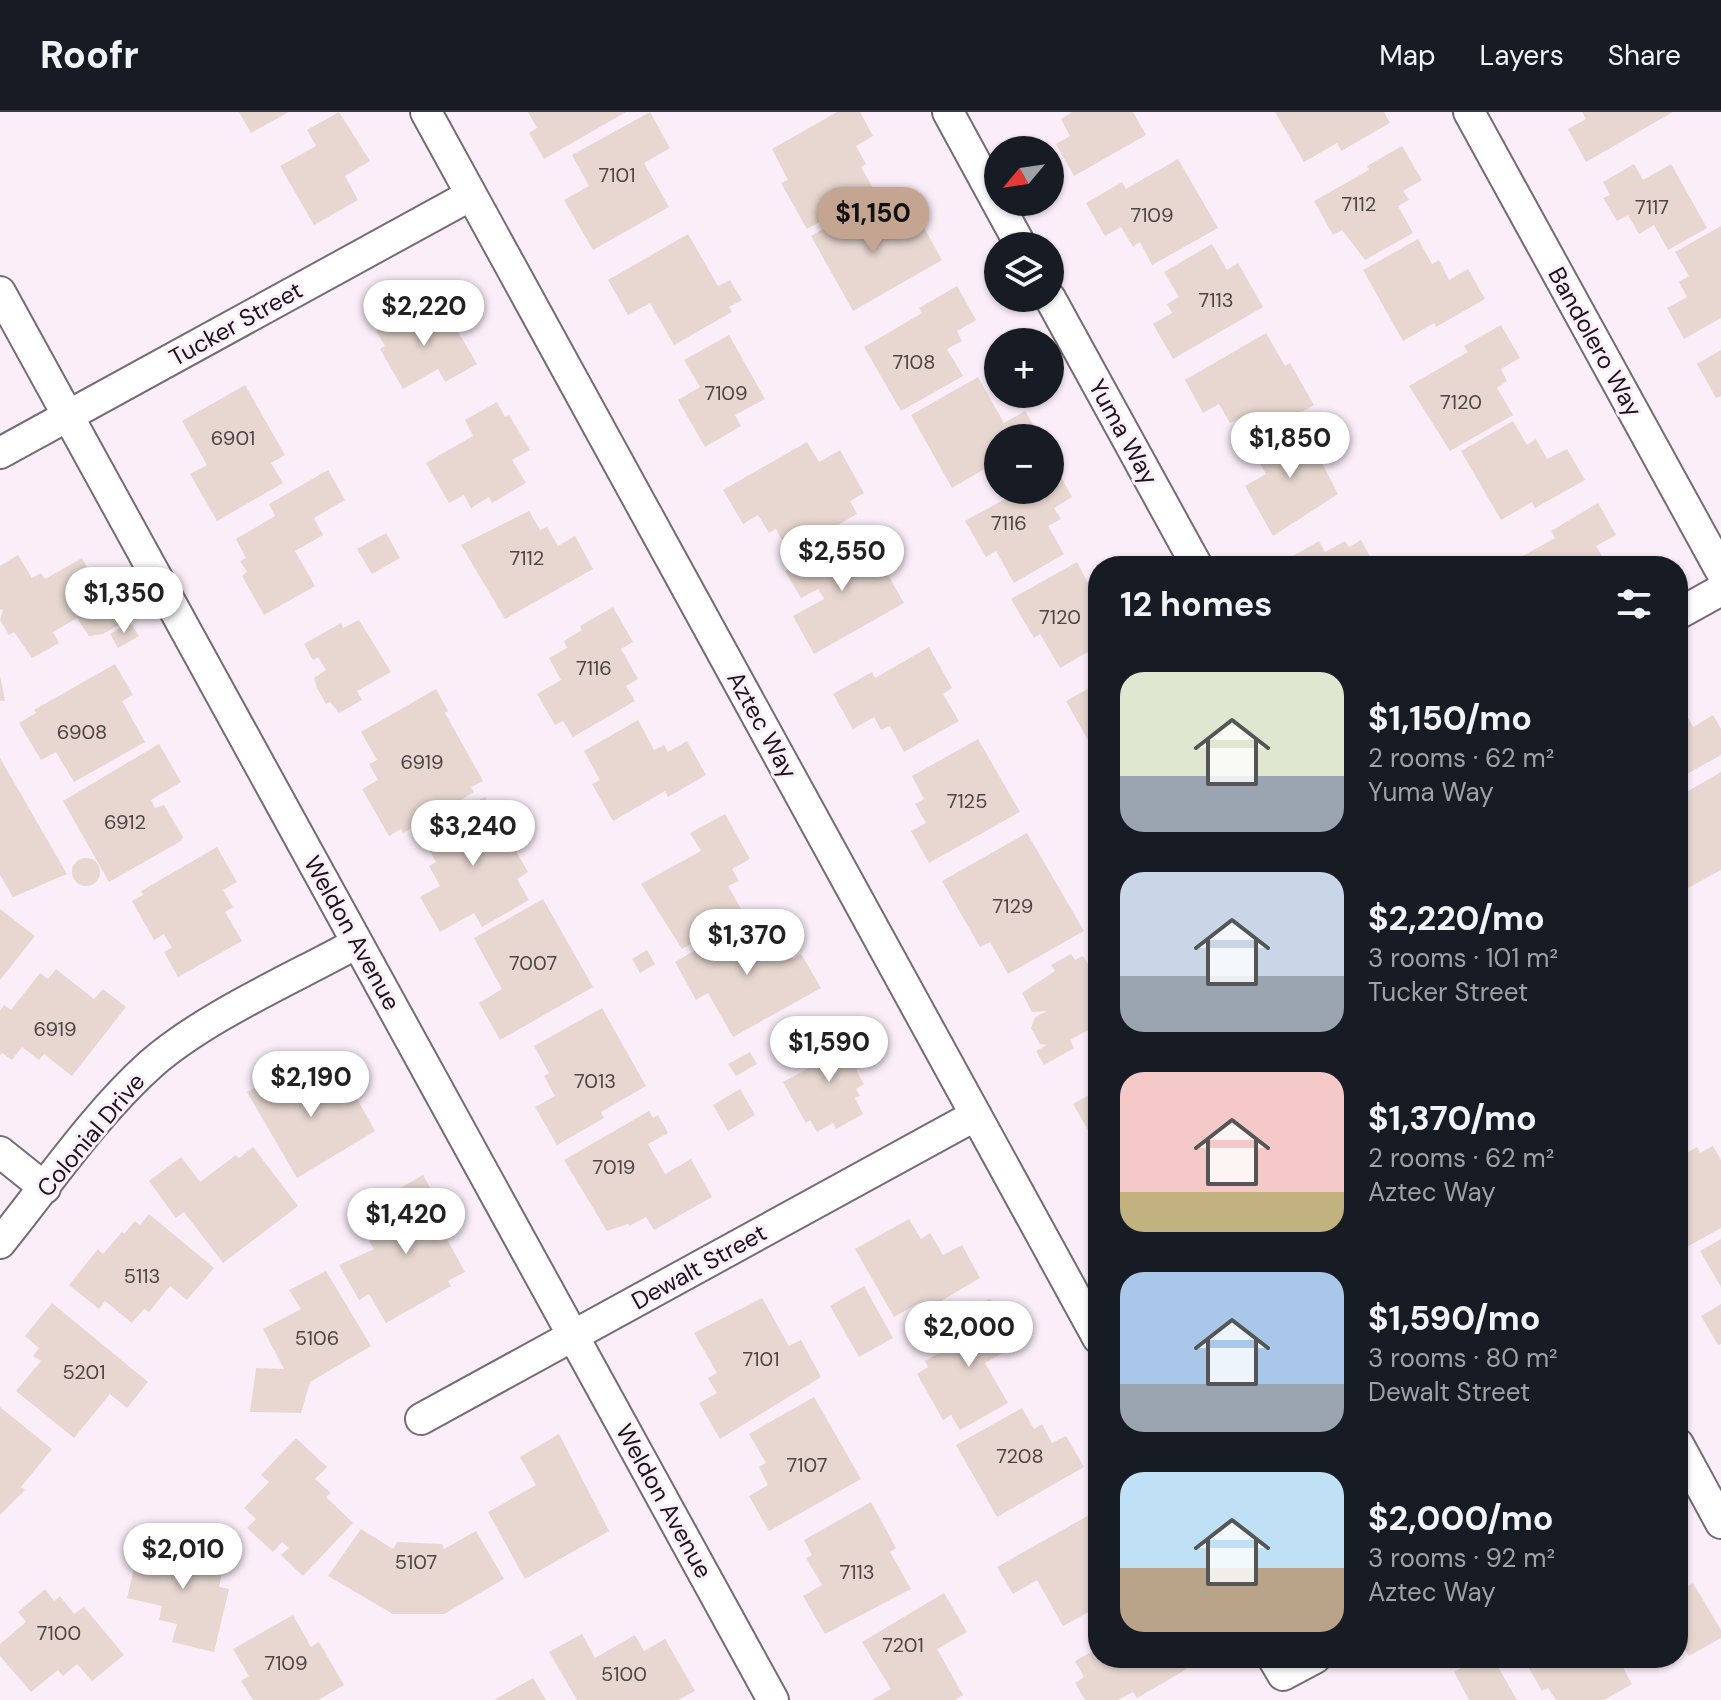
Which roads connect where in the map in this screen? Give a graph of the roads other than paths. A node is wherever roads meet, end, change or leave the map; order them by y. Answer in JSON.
{"nodes":[{"id":1,"x":426,"y":112,"type":"edge"},
{"id":2,"x":948,"y":112,"type":"edge"},
{"id":3,"x":1469,"y":112,"type":"edge"},
{"id":4,"x":471,"y":195,"type":"junction"},
{"id":5,"x":1013,"y":232,"type":"edge"},
{"id":6,"x":0,"y":292,"type":"edge"},
{"id":7,"x":1058,"y":312,"type":"edge"},
{"id":8,"x":68,"y":416,"type":"junction"},
{"id":9,"x":0,"y":453,"type":"edge"},
{"id":10,"x":1192,"y":556,"type":"edge"},
{"id":11,"x":1721,"y":571,"type":"edge"},
{"id":12,"x":1721,"y":590,"type":"edge"},
{"id":13,"x":1688,"y":608,"type":"edge"},
{"id":14,"x":357,"y":943,"type":"junction"},
{"id":15,"x":976,"y":1115,"type":"junction"},
{"id":16,"x":0,"y":1152,"type":"edge"},
{"id":17,"x":45,"y":1188,"type":"junction"},
{"id":18,"x":0,"y":1243,"type":"edge"},
{"id":19,"x":1088,"y":1320,"type":"edge"},
{"id":20,"x":573,"y":1336,"type":"junction"},
{"id":21,"x":421,"y":1419,"type":"dead end"},
{"id":22,"x":1688,"y":1467,"type":"edge"},
{"id":23,"x":1721,"y":1523,"type":"edge"},
{"id":24,"x":773,"y":1700,"type":"edge"}],
"edges":[{"from":1,"to":4,"type":"street","name":"Aztec Way"},
{"from":2,"to":5,"type":"street"},
{"from":3,"to":11,"type":"street","name":"Bandolero Way"},
{"from":4,"to":8,"type":"street","name":"Tucker Street"},
{"from":4,"to":15,"type":"street","name":"Aztec Way"},
{"from":6,"to":8,"type":"street","name":"Weldon Avenue"},
{"from":7,"to":10,"type":"street","name":"Yuma Way"},
{"from":8,"to":9,"type":"street","name":"Tucker Street"},
{"from":8,"to":14,"type":"street","name":"Weldon Avenue"},
{"from":12,"to":13,"type":"street"},
{"from":14,"to":17,"type":"street","name":"Colonial Drive"},
{"from":14,"to":20,"type":"street","name":"Weldon Avenue"},
{"from":15,"to":19,"type":"street","name":"Aztec Way"},
{"from":15,"to":20,"type":"street","name":"Dewalt Street"},
{"from":16,"to":17,"type":"street"},
{"from":17,"to":18,"type":"street","name":"Colonial Drive"},
{"from":20,"to":21,"type":"street","name":"Dewalt Street"},
{"from":20,"to":24,"type":"street","name":"Weldon Avenue"},
{"from":22,"to":23,"type":"street"}]}
